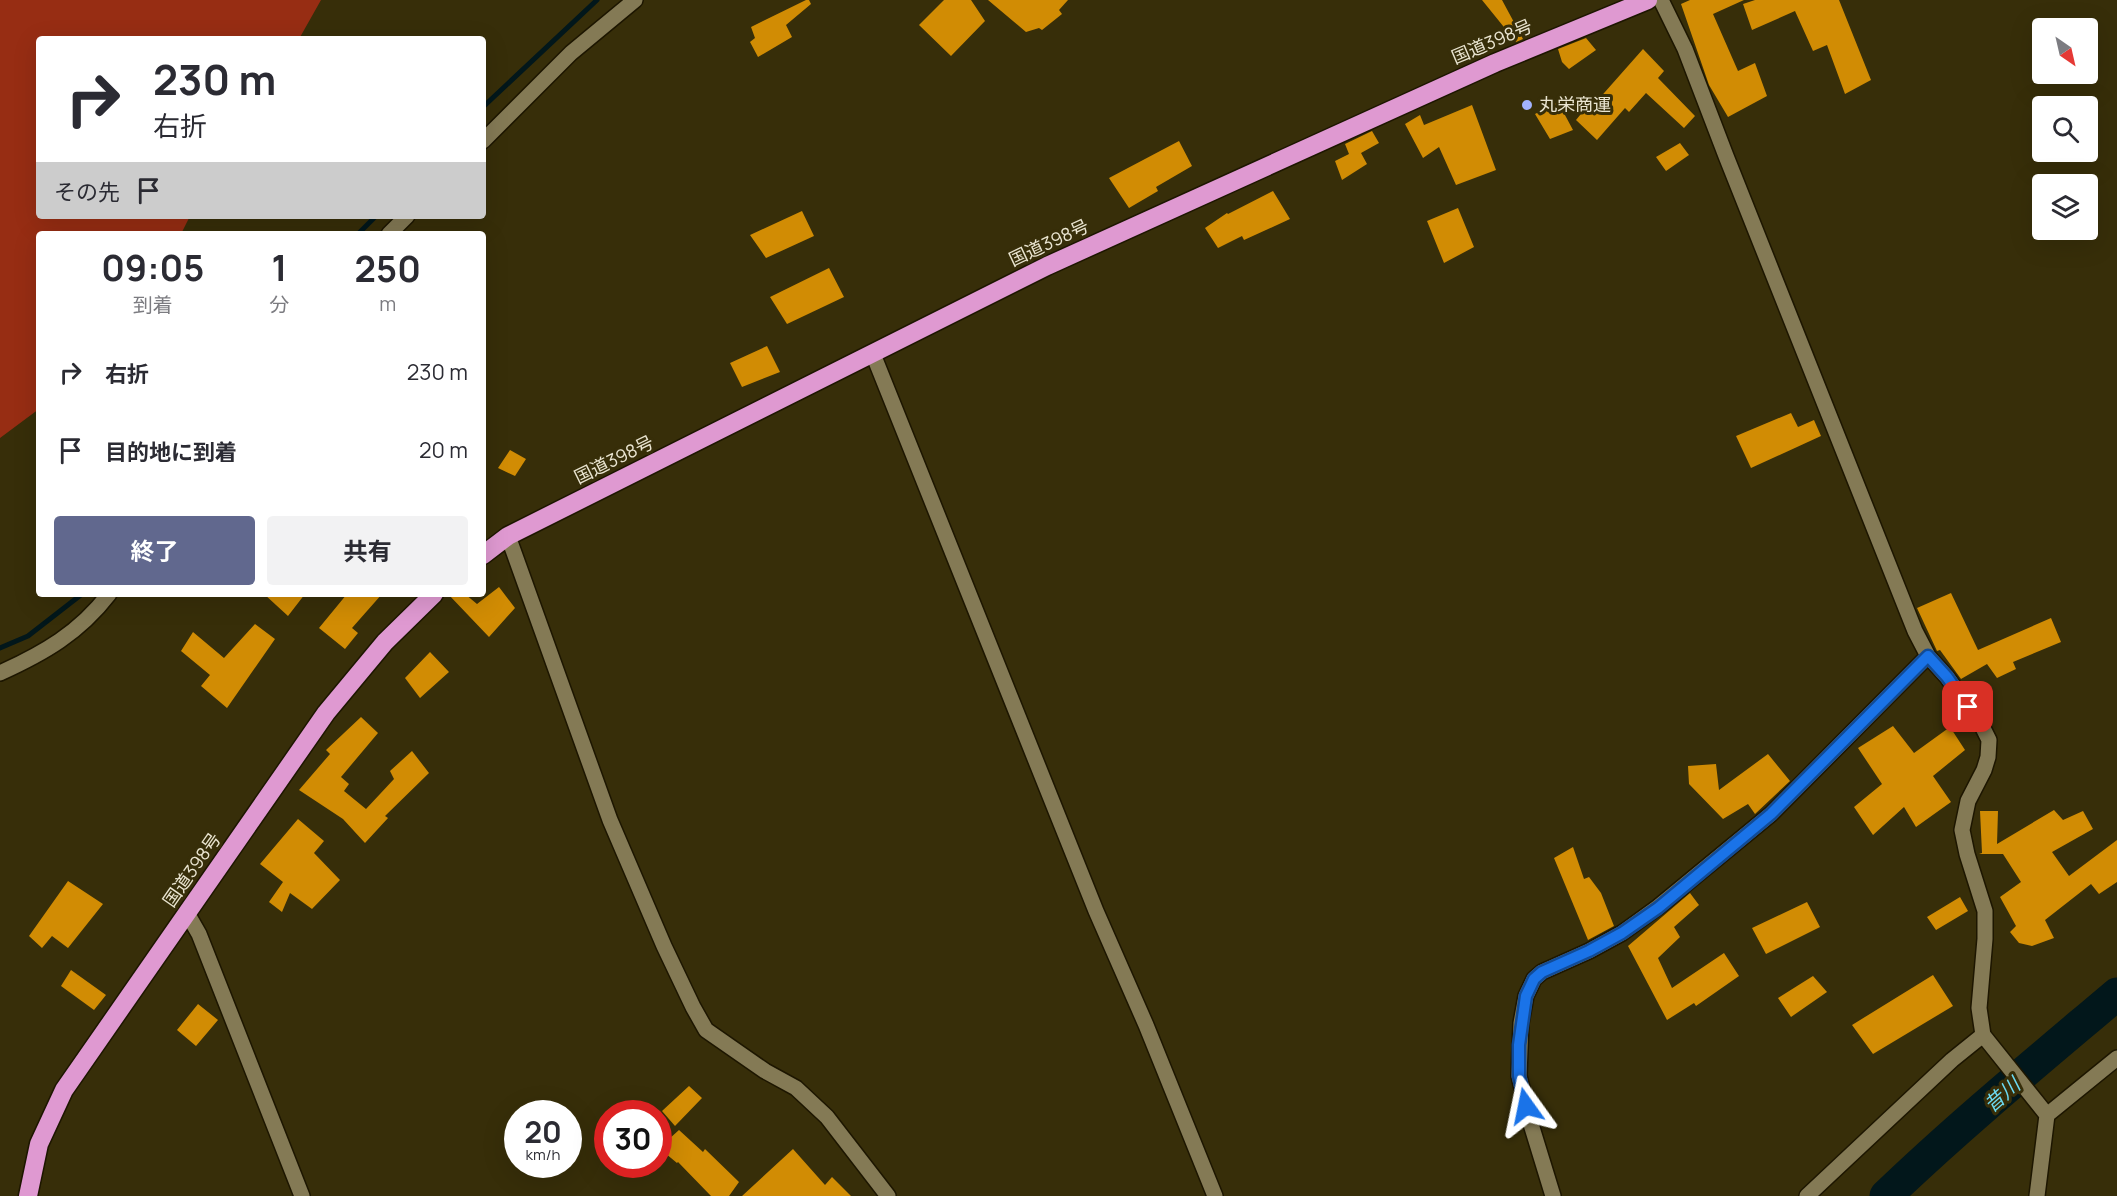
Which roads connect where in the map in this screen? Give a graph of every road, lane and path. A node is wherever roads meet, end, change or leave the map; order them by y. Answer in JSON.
{"nodes":[{"id":1,"x":635,"y":0,"type":"edge"},
{"id":2,"x":1648,"y":0,"type":"edge"},
{"id":3,"x":1661,"y":0,"type":"edge"},
{"id":4,"x":486,"y":138,"type":"edge"},
{"id":5,"x":404,"y":219,"type":"edge"},
{"id":6,"x":392,"y":231,"type":"edge"},
{"id":7,"x":873,"y":354,"type":"junction"},
{"id":8,"x":508,"y":536,"type":"junction"},
{"id":9,"x":486,"y":553,"type":"edge"},
{"id":10,"x":107,"y":597,"type":"edge"},
{"id":11,"x":431,"y":597,"type":"edge"},
{"id":12,"x":1928,"y":656,"type":"junction"},
{"id":13,"x":0,"y":673,"type":"edge"},
{"id":14,"x":187,"y":913,"type":"junction"},
{"id":15,"x":1983,"y":1035,"type":"junction"},
{"id":16,"x":2117,"y":1058,"type":"edge"},
{"id":17,"x":2047,"y":1115,"type":"junction"},
{"id":18,"x":28,"y":1196,"type":"edge"},
{"id":19,"x":302,"y":1196,"type":"edge"},
{"id":20,"x":888,"y":1196,"type":"edge"},
{"id":21,"x":1215,"y":1196,"type":"edge"},
{"id":22,"x":1553,"y":1196,"type":"edge"},
{"id":23,"x":1807,"y":1196,"type":"edge"},
{"id":24,"x":2037,"y":1196,"type":"edge"}],
"edges":[{"from":1,"to":4,"type":"street"},
{"from":2,"to":7,"type":"highway","name":"国道398号"},
{"from":3,"to":12,"type":"street"},
{"from":5,"to":6,"type":"street"},
{"from":7,"to":8,"type":"highway","name":"国道398号"},
{"from":7,"to":21,"type":"street"},
{"from":8,"to":9,"type":"highway","name":"国道398号"},
{"from":8,"to":20,"type":"street"},
{"from":10,"to":13,"type":"street"},
{"from":11,"to":14,"type":"highway","name":"国道398号"},
{"from":12,"to":15,"type":"street"},
{"from":12,"to":22,"type":"street"},
{"from":14,"to":18,"type":"highway","name":"国道398号"},
{"from":14,"to":19,"type":"street"},
{"from":15,"to":17,"type":"street"},
{"from":15,"to":23,"type":"street"},
{"from":16,"to":17,"type":"street"},
{"from":17,"to":24,"type":"street"}]}
